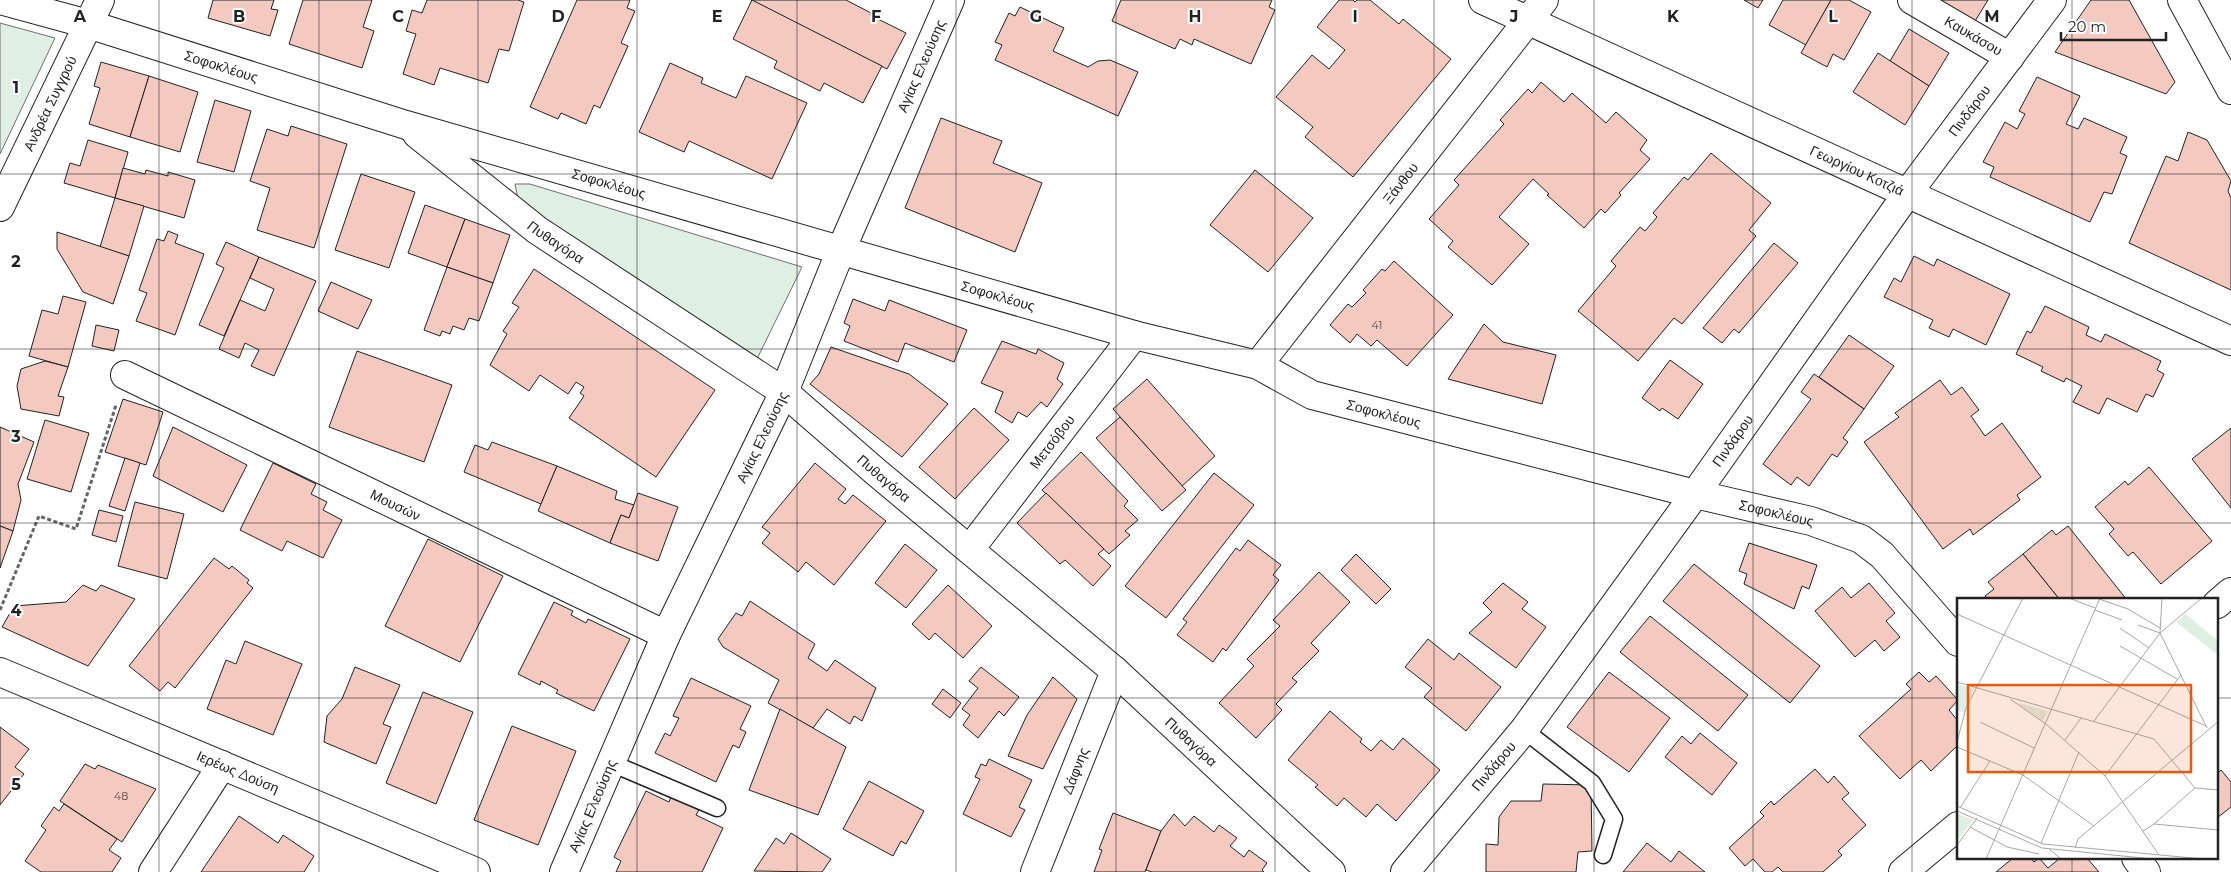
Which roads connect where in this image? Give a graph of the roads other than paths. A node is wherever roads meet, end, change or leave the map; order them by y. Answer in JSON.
{"nodes":[{"id":1,"x":0,"y":0,"type":"edge"},
{"id":2,"x":100,"y":0,"type":"edge"},
{"id":3,"x":950,"y":0,"type":"edge"},
{"id":4,"x":1483,"y":0,"type":"edge"},
{"id":5,"x":1544,"y":0,"type":"edge"},
{"id":6,"x":1912,"y":0,"type":"edge"},
{"id":7,"x":2052,"y":0,"type":"edge"},
{"id":8,"x":2182,"y":0,"type":"edge"},
{"id":9,"x":1528,"y":21,"type":"junction"},
{"id":10,"x":88,"y":24,"type":"junction"},
{"id":11,"x":2010,"y":57,"type":"junction"},
{"id":12,"x":2231,"y":90,"type":"edge"},
{"id":13,"x":406,"y":125,"type":"junction"},
{"id":14,"x":1907,"y":194,"type":"junction"},
{"id":15,"x":0,"y":207,"type":"edge"},
{"id":16,"x":841,"y":250,"type":"junction"},
{"id":17,"x":1134,"y":335,"type":"junction"},
{"id":18,"x":2231,"y":341,"type":"edge"},
{"id":19,"x":1258,"y":365,"type":"junction"},
{"id":20,"x":125,"y":375,"type":"road end"},
{"id":21,"x":784,"y":392,"type":"junction"},
{"id":22,"x":1696,"y":494,"type":"junction"},
{"id":23,"x":970,"y":548,"type":"junction"},
{"id":24,"x":2231,"y":592,"type":"edge"},
{"id":25,"x":2218,"y":603,"type":"edge"},
{"id":26,"x":666,"y":636,"type":"junction"},
{"id":27,"x":1957,"y":641,"type":"edge"},
{"id":28,"x":1115,"y":671,"type":"junction"},
{"id":29,"x":0,"y":672,"type":"edge"},
{"id":30,"x":1524,"y":730,"type":"junction"},
{"id":31,"x":611,"y":763,"type":"junction"},
{"id":32,"x":222,"y":765,"type":"junction"},
{"id":33,"x":717,"y":808,"type":"dead end"},
{"id":34,"x":1957,"y":827,"type":"edge"},
{"id":35,"x":1603,"y":855,"type":"dead end"},
{"id":36,"x":2137,"y":860,"type":"edge"},
{"id":37,"x":153,"y":872,"type":"edge"},
{"id":38,"x":476,"y":872,"type":"edge"},
{"id":39,"x":564,"y":872,"type":"edge"},
{"id":40,"x":1035,"y":872,"type":"edge"},
{"id":41,"x":1331,"y":872,"type":"edge"},
{"id":42,"x":1405,"y":872,"type":"edge"},
{"id":43,"x":1903,"y":872,"type":"edge"},
{"id":44,"x":2146,"y":872,"type":"edge"}],
"edges":[{"from":1,"to":10,"type":"street","name":"Σοφοκλέους"},
{"from":2,"to":10,"type":"street","name":"Ανδρέα Συγγρού"},
{"from":3,"to":16,"type":"street","name":"Αγίας Ελεούσης"},
{"from":4,"to":9,"type":"street","name":"Γεωργίου Κοτζιά"},
{"from":5,"to":9,"type":"street","name":"Ξάνθου"},
{"from":6,"to":11,"type":"street","name":"Καυκάσου"},
{"from":7,"to":11,"type":"street","name":"Πινδάρου"},
{"from":8,"to":12,"type":"street"},
{"from":9,"to":14,"type":"street","name":"Γεωργίου Κοτζιά"},
{"from":9,"to":19,"type":"street","name":"Ξάνθου"},
{"from":10,"to":13,"type":"street","name":"Σοφοκλέους"},
{"from":10,"to":15,"type":"street","name":"Ανδρέα Συγγρού"},
{"from":11,"to":14,"type":"street","name":"Πινδάρου"},
{"from":13,"to":16,"type":"street","name":"Σοφοκλέους"},
{"from":13,"to":21,"type":"street","name":"Πυθαγόρα"},
{"from":14,"to":18,"type":"street","name":"Γεωργίου Κοτζιά"},
{"from":14,"to":22,"type":"street","name":"Πινδάρου"},
{"from":16,"to":17,"type":"street","name":"Σοφοκλέους"},
{"from":16,"to":21,"type":"street","name":"Αγίας Ελεούσης"},
{"from":17,"to":19,"type":"street","name":"Σοφοκλέους"},
{"from":17,"to":23,"type":"street","name":"Μετσόβου"},
{"from":19,"to":22,"type":"street","name":"Σοφοκλέους"},
{"from":20,"to":26,"type":"street","name":"Μουσών"},
{"from":21,"to":23,"type":"street","name":"Πυθαγόρα"},
{"from":21,"to":26,"type":"street","name":"Αγίας Ελεούσης"},
{"from":22,"to":27,"type":"street","name":"Σοφοκλέους"},
{"from":22,"to":30,"type":"street","name":"Πινδάρου"},
{"from":23,"to":28,"type":"street","name":"Πυθαγόρα"},
{"from":24,"to":25,"type":"street"},
{"from":26,"to":31,"type":"street","name":"Αγίας Ελεούσης"},
{"from":28,"to":40,"type":"street","name":"Δάφνης"},
{"from":28,"to":41,"type":"street","name":"Πυθαγόρα"},
{"from":29,"to":32,"type":"street","name":"Ιερέως Δούση"},
{"from":30,"to":35,"type":"lane"},
{"from":30,"to":42,"type":"street","name":"Πινδάρου"},
{"from":31,"to":33,"type":"lane"},
{"from":31,"to":39,"type":"street","name":"Αγίας Ελεούσης"},
{"from":32,"to":37,"type":"street"},
{"from":32,"to":38,"type":"street","name":"Ιερέως Δούση"},
{"from":34,"to":43,"type":"street"},
{"from":36,"to":44,"type":"street"}]}
